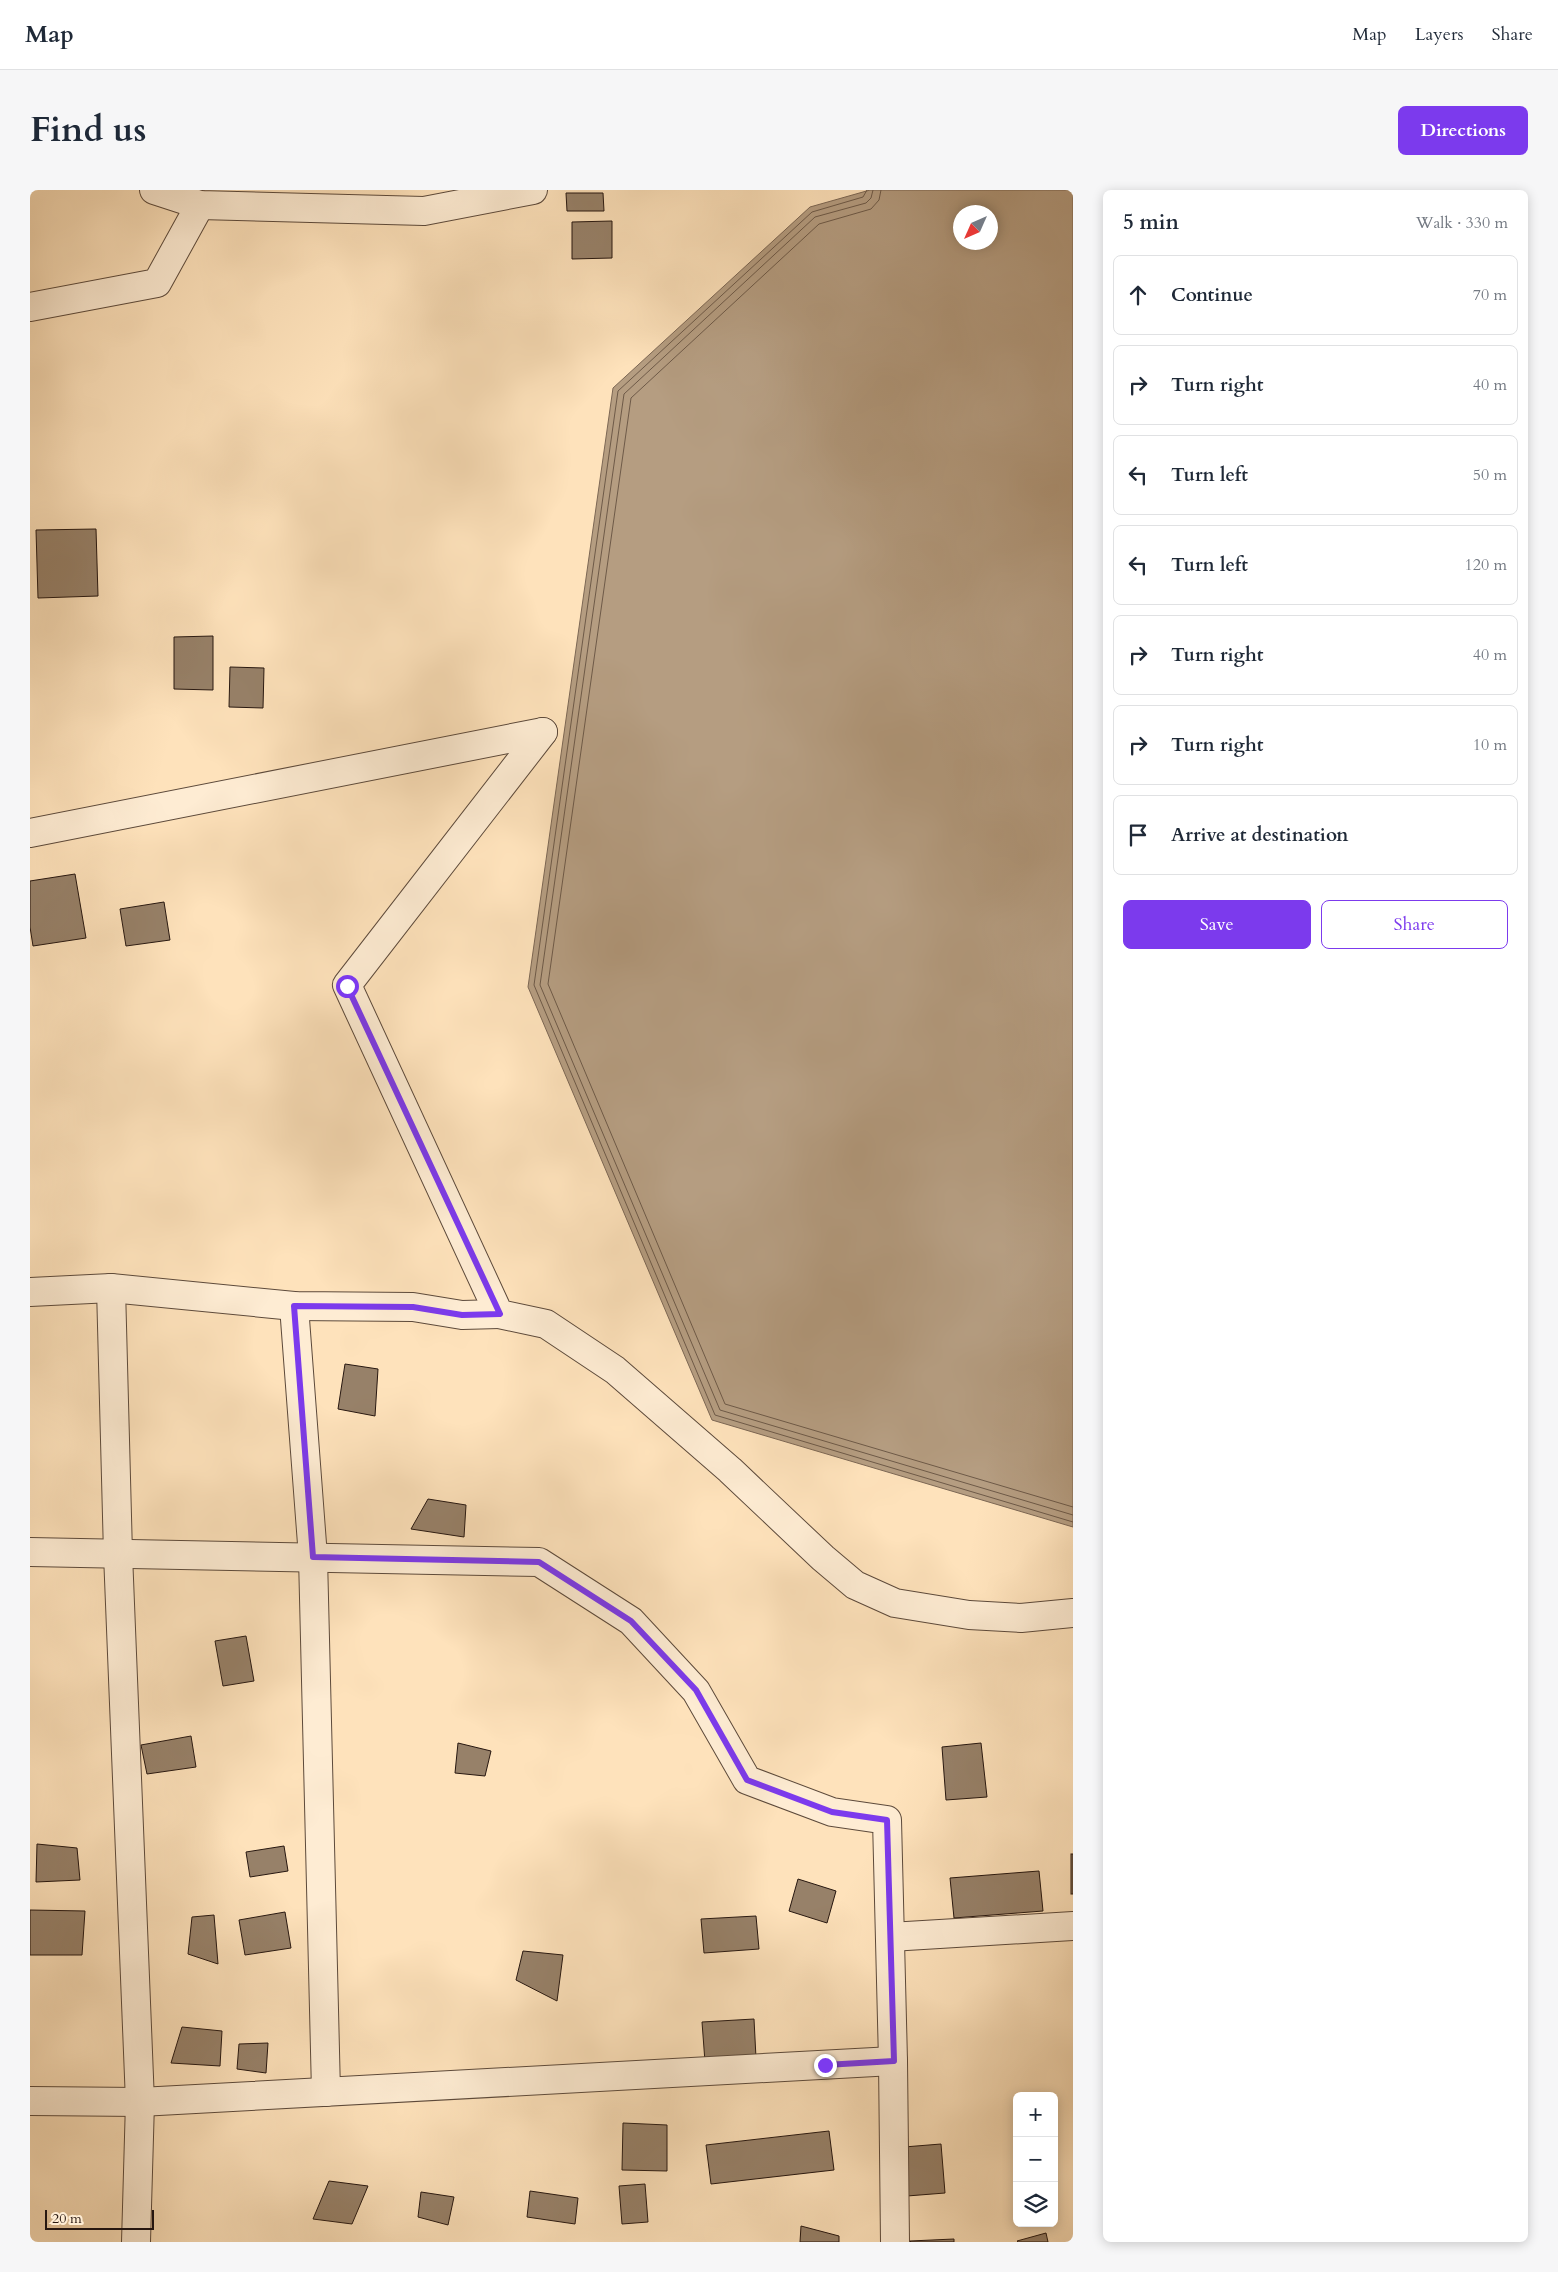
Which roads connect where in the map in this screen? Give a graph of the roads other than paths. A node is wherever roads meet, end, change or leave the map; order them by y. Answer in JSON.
{"nodes":[{"id":1,"x":154,"y":190,"type":"edge"},
{"id":2,"x":533,"y":190,"type":"edge"},
{"id":3,"x":200,"y":205,"type":"junction"},
{"id":4,"x":30,"y":307,"type":"edge"},
{"id":5,"x":30,"y":833,"type":"edge"},
{"id":6,"x":111,"y":1288,"type":"junction"},
{"id":7,"x":30,"y":1292,"type":"edge"},
{"id":8,"x":294,"y":1306,"type":"junction"},
{"id":9,"x":500,"y":1314,"type":"junction"},
{"id":10,"x":30,"y":1552,"type":"edge"},
{"id":11,"x":118,"y":1554,"type":"junction"},
{"id":12,"x":313,"y":1557,"type":"junction"},
{"id":13,"x":1073,"y":1613,"type":"edge"},
{"id":14,"x":1073,"y":1926,"type":"edge"},
{"id":15,"x":890,"y":1937,"type":"junction"},
{"id":16,"x":894,"y":2061,"type":"junction"},
{"id":17,"x":326,"y":2092,"type":"junction"},
{"id":18,"x":30,"y":2101,"type":"edge"},
{"id":19,"x":140,"y":2102,"type":"junction"},
{"id":20,"x":136,"y":2242,"type":"edge"},
{"id":21,"x":895,"y":2242,"type":"edge"}],
"edges":[{"from":1,"to":3,"type":"street"},
{"from":2,"to":3,"type":"street"},
{"from":3,"to":4,"type":"street"},
{"from":5,"to":9,"type":"street"},
{"from":6,"to":7,"type":"street"},
{"from":6,"to":8,"type":"street"},
{"from":6,"to":11,"type":"street"},
{"from":8,"to":9,"type":"street"},
{"from":8,"to":12,"type":"street"},
{"from":9,"to":13,"type":"street"},
{"from":10,"to":11,"type":"street"},
{"from":11,"to":12,"type":"street"},
{"from":11,"to":19,"type":"street"},
{"from":12,"to":15,"type":"street"},
{"from":12,"to":17,"type":"street"},
{"from":14,"to":15,"type":"street"},
{"from":15,"to":16,"type":"street"},
{"from":16,"to":17,"type":"street"},
{"from":16,"to":21,"type":"street"},
{"from":17,"to":19,"type":"street"},
{"from":18,"to":19,"type":"street"},
{"from":19,"to":20,"type":"street"}]}
